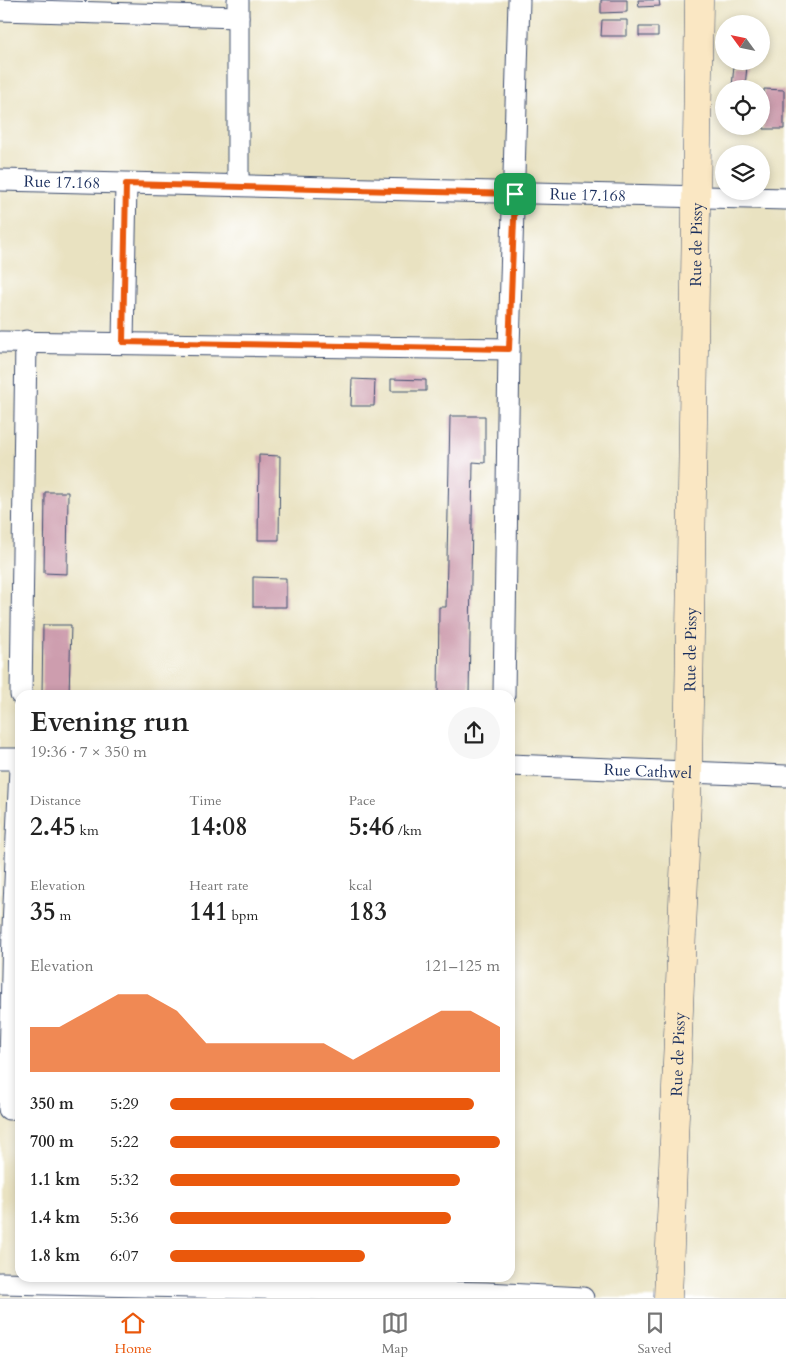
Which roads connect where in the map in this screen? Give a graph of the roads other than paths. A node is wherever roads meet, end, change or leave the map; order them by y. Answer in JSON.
{"nodes":[{"id":1,"x":520,"y":0,"type":"edge"},
{"id":2,"x":699,"y":0,"type":"edge"},
{"id":3,"x":238,"y":8,"type":"edge"},
{"id":4,"x":0,"y":10,"type":"edge"},
{"id":5,"x":0,"y":180,"type":"edge"},
{"id":6,"x":126,"y":184,"type":"junction"},
{"id":7,"x":238,"y":185,"type":"junction"},
{"id":8,"x":515,"y":194,"type":"junction"},
{"id":9,"x":696,"y":197,"type":"junction"},
{"id":10,"x":786,"y":199,"type":"edge"},
{"id":11,"x":26,"y":341,"type":"junction"},
{"id":12,"x":0,"y":342,"type":"edge"},
{"id":13,"x":123,"y":342,"type":"junction"},
{"id":14,"x":509,"y":349,"type":"junction"},
{"id":15,"x":21,"y":690,"type":"edge"},
{"id":16,"x":504,"y":690,"type":"edge"},
{"id":17,"x":0,"y":759,"type":"edge"},
{"id":18,"x":15,"y":759,"type":"edge"},
{"id":19,"x":515,"y":765,"type":"edge"},
{"id":20,"x":688,"y":774,"type":"junction"},
{"id":21,"x":786,"y":776,"type":"edge"},
{"id":22,"x":15,"y":825,"type":"edge"},
{"id":23,"x":6,"y":928,"type":"edge"},
{"id":24,"x":10,"y":1109,"type":"edge"},
{"id":25,"x":0,"y":1283,"type":"edge"},
{"id":26,"x":94,"y":1287,"type":"edge"},
{"id":27,"x":486,"y":1290,"type":"edge"},
{"id":28,"x":583,"y":1298,"type":"edge"},
{"id":29,"x":668,"y":1298,"type":"edge"}],
"edges":[{"from":1,"to":8,"type":"street"},
{"from":2,"to":9,"type":"street","name":"Rue de Pissy"},
{"from":3,"to":4,"type":"street"},
{"from":3,"to":7,"type":"street"},
{"from":5,"to":6,"type":"street","name":"Rue 17.168"},
{"from":6,"to":7,"type":"street","name":"Rue 17.168"},
{"from":6,"to":13,"type":"street"},
{"from":7,"to":8,"type":"street","name":"Rue 17.168"},
{"from":8,"to":9,"type":"street","name":"Rue 17.168"},
{"from":8,"to":14,"type":"street"},
{"from":9,"to":10,"type":"street","name":"Rue 17.168"},
{"from":9,"to":20,"type":"street","name":"Rue de Pissy"},
{"from":11,"to":12,"type":"street"},
{"from":11,"to":13,"type":"street"},
{"from":11,"to":15,"type":"street"},
{"from":13,"to":14,"type":"street"},
{"from":14,"to":16,"type":"street"},
{"from":17,"to":18,"type":"street"},
{"from":19,"to":20,"type":"street","name":"Rue Cathwel"},
{"from":20,"to":21,"type":"street","name":"Rue Cathwel"},
{"from":20,"to":29,"type":"street","name":"Rue de Pissy"},
{"from":22,"to":23,"type":"street"},
{"from":23,"to":24,"type":"street"},
{"from":25,"to":26,"type":"street"},
{"from":26,"to":27,"type":"street"},
{"from":27,"to":28,"type":"street"}]}
